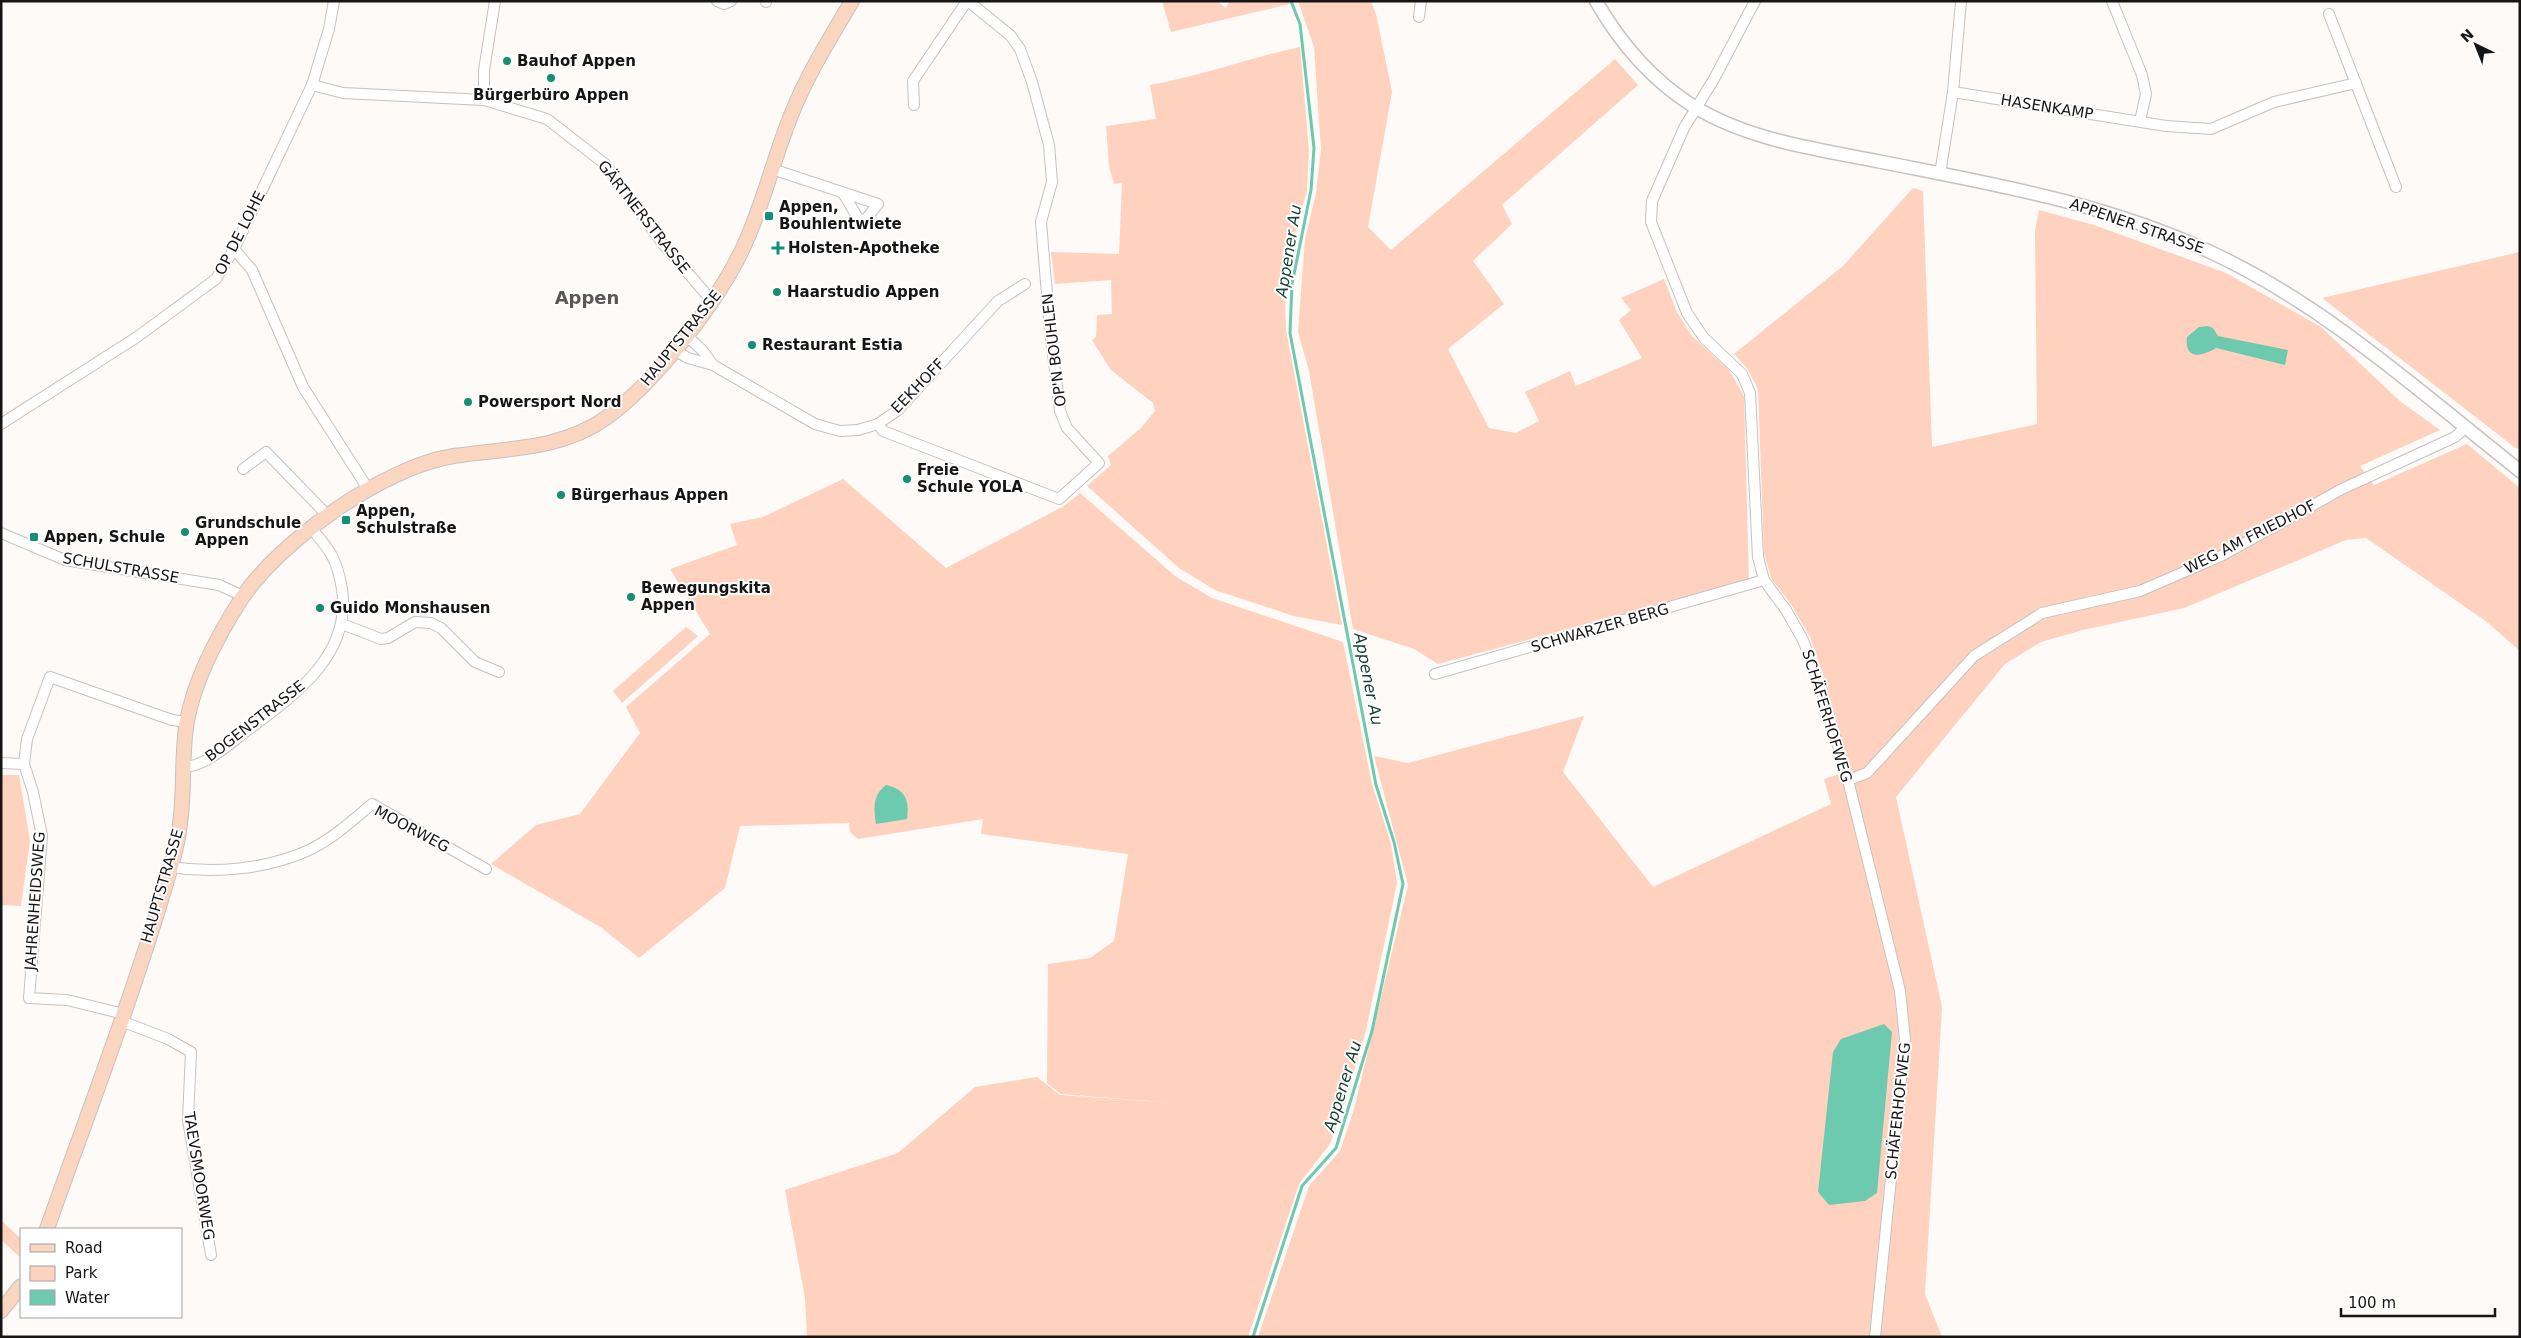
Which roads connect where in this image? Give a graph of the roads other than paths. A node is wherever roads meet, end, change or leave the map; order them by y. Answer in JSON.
{"nodes":[{"id":1,"x":334,"y":1,"type":"edge"},
{"id":2,"x":495,"y":1,"type":"edge"},
{"id":3,"x":717,"y":1,"type":"edge"},
{"id":4,"x":731,"y":1,"type":"edge"},
{"id":5,"x":852,"y":1,"type":"edge"},
{"id":6,"x":968,"y":1,"type":"edge"},
{"id":7,"x":1421,"y":1,"type":"edge"},
{"id":8,"x":1596,"y":1,"type":"edge"},
{"id":9,"x":1755,"y":1,"type":"edge"},
{"id":10,"x":1961,"y":1,"type":"edge"},
{"id":11,"x":2112,"y":1,"type":"edge"},
{"id":12,"x":2329,"y":14,"type":"dead end"},
{"id":13,"x":1419,"y":17,"type":"dead end"},
{"id":14,"x":2356,"y":83,"type":"junction"},
{"id":15,"x":312,"y":85,"type":"junction"},
{"id":16,"x":1953,"y":92,"type":"junction"},
{"id":17,"x":484,"y":100,"type":"junction"},
{"id":18,"x":914,"y":104,"type":"dead end"},
{"id":19,"x":1695,"y":107,"type":"junction"},
{"id":20,"x":2140,"y":121,"type":"junction"},
{"id":21,"x":772,"y":169,"type":"junction"},
{"id":22,"x":1940,"y":174,"type":"junction"},
{"id":23,"x":2396,"y":186,"type":"dead end"},
{"id":24,"x":843,"y":193,"type":"dead end"},
{"id":25,"x":234,"y":248,"type":"junction"},
{"id":26,"x":1025,"y":284,"type":"dead end"},
{"id":27,"x":712,"y":301,"type":"junction"},
{"id":28,"x":686,"y":335,"type":"junction"},
{"id":29,"x":674,"y":350,"type":"junction"},
{"id":30,"x":713,"y":366,"type":"junction"},
{"id":31,"x":3,"y":420,"type":"edge"},
{"id":32,"x":878,"y":424,"type":"junction"},
{"id":33,"x":2466,"y":428,"type":"junction"},
{"id":34,"x":243,"y":469,"type":"dead end"},
{"id":35,"x":2520,"y":471,"type":"edge"},
{"id":36,"x":368,"y":489,"type":"junction"},
{"id":37,"x":328,"y":516,"type":"junction"},
{"id":38,"x":312,"y":529,"type":"junction"},
{"id":39,"x":1,"y":534,"type":"edge"},
{"id":40,"x":1764,"y":580,"type":"junction"},
{"id":41,"x":243,"y":596,"type":"junction"},
{"id":42,"x":342,"y":624,"type":"junction"},
{"id":43,"x":500,"y":672,"type":"dead end"},
{"id":44,"x":1435,"y":674,"type":"dead end"},
{"id":45,"x":187,"y":722,"type":"junction"},
{"id":46,"x":1,"y":763,"type":"edge"},
{"id":47,"x":24,"y":764,"type":"junction"},
{"id":48,"x":184,"y":767,"type":"junction"},
{"id":49,"x":1848,"y":780,"type":"junction"},
{"id":50,"x":171,"y":867,"type":"junction"},
{"id":51,"x":486,"y":869,"type":"dead end"},
{"id":52,"x":123,"y":1017,"type":"junction"},
{"id":53,"x":47,"y":1228,"type":"edge"},
{"id":54,"x":211,"y":1256,"type":"dead end"},
{"id":55,"x":20,"y":1287,"type":"edge"},
{"id":56,"x":1,"y":1311,"type":"edge"},
{"id":57,"x":1875,"y":1337,"type":"edge"}],
"edges":[{"from":1,"to":15,"type":"street","name":"OP DE LOHE"},
{"from":2,"to":17,"type":"street"},
{"from":3,"to":4,"type":"street"},
{"from":5,"to":21,"type":"main road","name":"HAUPTSTRASSE"},
{"from":6,"to":18,"type":"street"},
{"from":6,"to":32,"type":"street","name":"OP'N BOUHLEN"},
{"from":7,"to":13,"type":"street"},
{"from":8,"to":19,"type":"street"},
{"from":9,"to":19,"type":"street"},
{"from":10,"to":16,"type":"street"},
{"from":11,"to":20,"type":"street"},
{"from":12,"to":14,"type":"street"},
{"from":14,"to":20,"type":"street","name":"HASENKAMP"},
{"from":14,"to":23,"type":"street"},
{"from":15,"to":17,"type":"street","name":"GÄRTNERSTRASSE"},
{"from":15,"to":25,"type":"street","name":"OP DE LOHE"},
{"from":16,"to":20,"type":"street","name":"HASENKAMP"},
{"from":16,"to":22,"type":"street"},
{"from":17,"to":27,"type":"street","name":"GÄRTNERSTRASSE"},
{"from":19,"to":22,"type":"street","name":"APPENER STRASSE"},
{"from":19,"to":40,"type":"street","name":"SCHÄFERHOFWEG"},
{"from":21,"to":24,"type":"street"},
{"from":21,"to":27,"type":"main road","name":"HAUPTSTRASSE"},
{"from":22,"to":33,"type":"street","name":"APPENER STRASSE"},
{"from":25,"to":31,"type":"street","name":"OP DE LOHE"},
{"from":25,"to":36,"type":"street"},
{"from":26,"to":32,"type":"street","name":"EEKHOFF"},
{"from":27,"to":28,"type":"main road","name":"HAUPTSTRASSE"},
{"from":28,"to":29,"type":"main road","name":"HAUPTSTRASSE"},
{"from":28,"to":30,"type":"street","name":"EEKHOFF"},
{"from":29,"to":30,"type":"street","name":"EEKHOFF"},
{"from":29,"to":36,"type":"main road","name":"HAUPTSTRASSE"},
{"from":30,"to":32,"type":"street","name":"EEKHOFF"},
{"from":33,"to":35,"type":"street","name":"APPENER STRASSE"},
{"from":33,"to":49,"type":"street","name":"WEG AM FRIEDHOF"},
{"from":34,"to":37,"type":"street"},
{"from":36,"to":37,"type":"main road","name":"HAUPTSTRASSE"},
{"from":37,"to":38,"type":"main road","name":"HAUPTSTRASSE"},
{"from":38,"to":41,"type":"main road","name":"HAUPTSTRASSE"},
{"from":38,"to":42,"type":"street","name":"BOGENSTRASSE"},
{"from":39,"to":41,"type":"street","name":"SCHULSTRASSE"},
{"from":40,"to":44,"type":"street","name":"SCHWARZER BERG"},
{"from":40,"to":49,"type":"street","name":"SCHÄFERHOFWEG"},
{"from":41,"to":45,"type":"main road","name":"HAUPTSTRASSE"},
{"from":42,"to":43,"type":"street"},
{"from":42,"to":48,"type":"street","name":"BOGENSTRASSE"},
{"from":45,"to":47,"type":"street","name":"JAHRENHEIDSWEG"},
{"from":45,"to":48,"type":"main road","name":"HAUPTSTRASSE"},
{"from":46,"to":47,"type":"street"},
{"from":47,"to":52,"type":"street","name":"JAHRENHEIDSWEG"},
{"from":48,"to":50,"type":"main road","name":"HAUPTSTRASSE"},
{"from":49,"to":57,"type":"street","name":"SCHÄFERHOFWEG"},
{"from":50,"to":51,"type":"street","name":"MOORWEG"},
{"from":50,"to":52,"type":"main road","name":"HAUPTSTRASSE"},
{"from":52,"to":53,"type":"main road","name":"HAUPTSTRASSE"},
{"from":52,"to":54,"type":"street","name":"TAEVSMOORWEG"},
{"from":55,"to":56,"type":"main road"}]}
